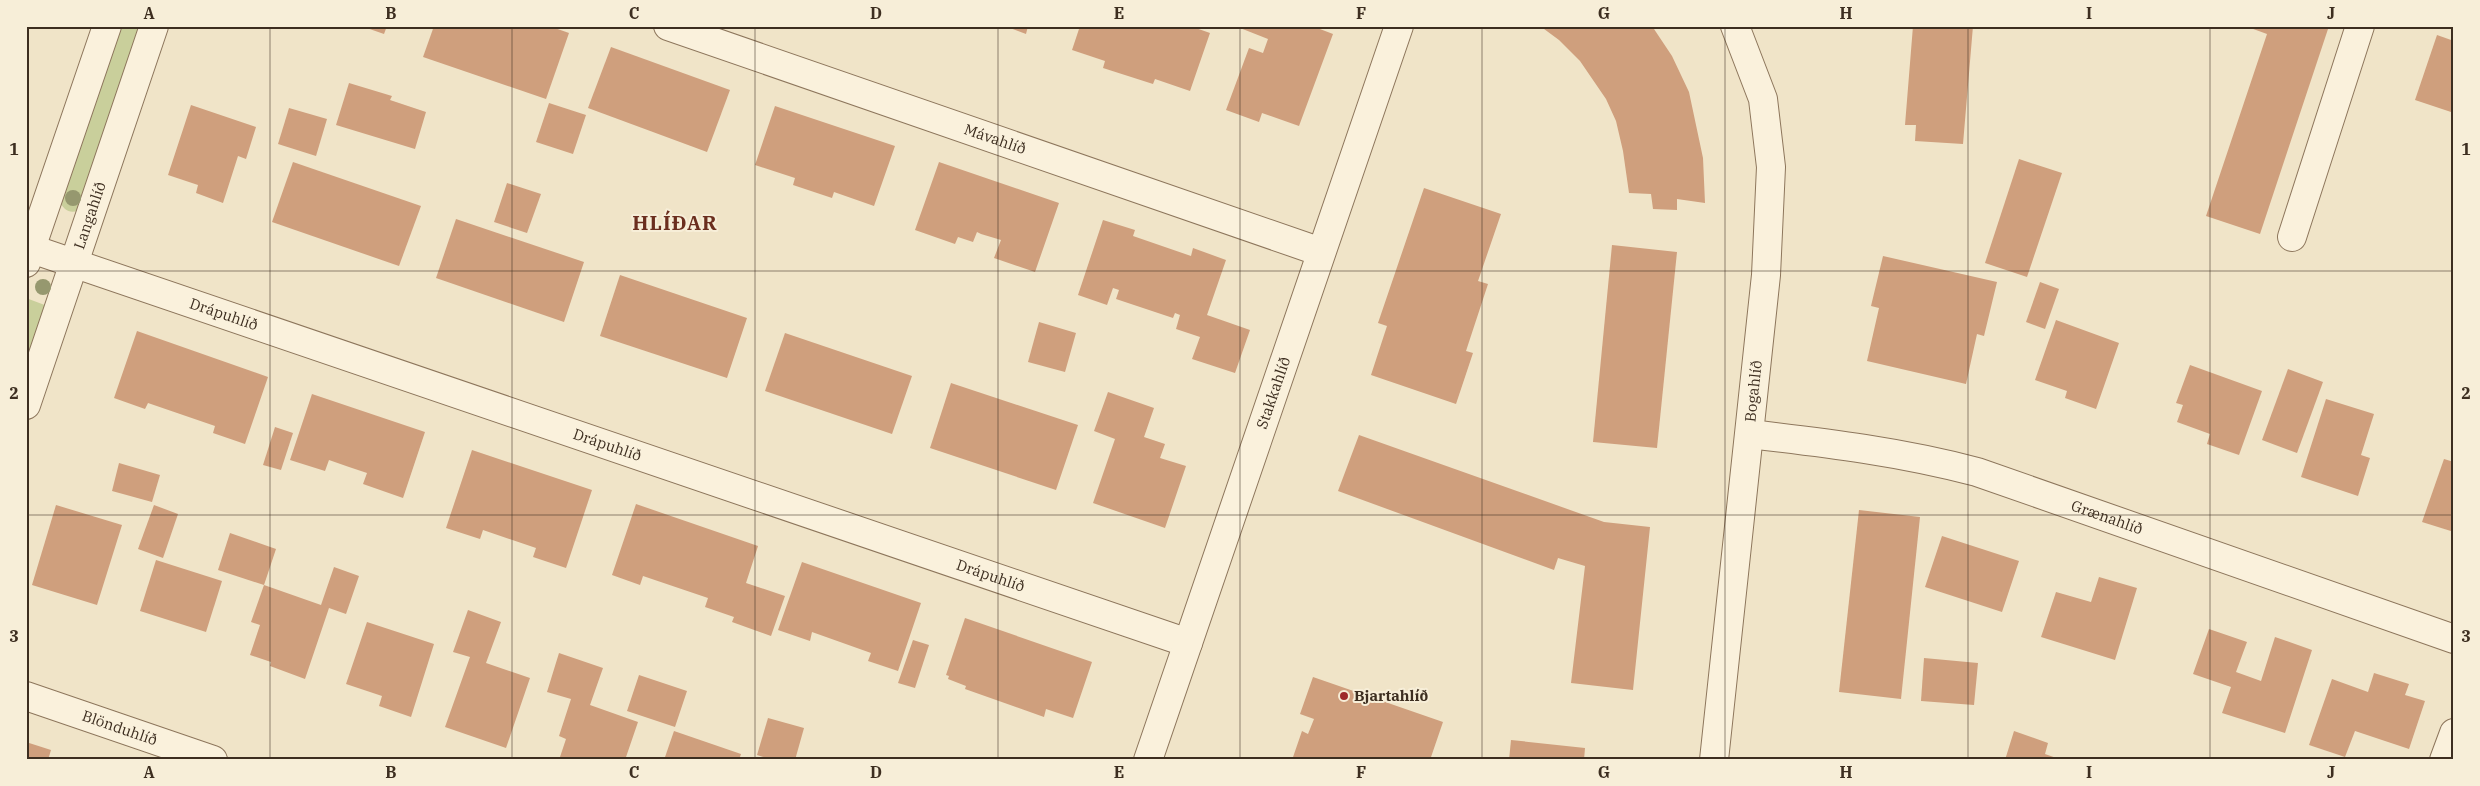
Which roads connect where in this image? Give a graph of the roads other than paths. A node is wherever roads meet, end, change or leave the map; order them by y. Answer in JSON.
{"nodes":[{"id":1,"x":107,"y":26,"type":"edge"},
{"id":2,"x":154,"y":26,"type":"edge"},
{"id":3,"x":668,"y":26,"type":"edge"},
{"id":4,"x":1399,"y":26,"type":"edge"},
{"id":5,"x":1734,"y":26,"type":"edge"},
{"id":6,"x":2360,"y":26,"type":"edge"},
{"id":7,"x":2292,"y":237,"type":"dead end"},
{"id":8,"x":1322,"y":252,"type":"junction"},
{"id":9,"x":28,"y":253,"type":"edge"},
{"id":10,"x":86,"y":267,"type":"junction"},
{"id":11,"x":26,"y":405,"type":"edge"},
{"id":12,"x":1750,"y":434,"type":"junction"},
{"id":13,"x":2454,"y":639,"type":"edge"},
{"id":14,"x":1188,"y":643,"type":"junction"},
{"id":15,"x":26,"y":696,"type":"edge"},
{"id":16,"x":2454,"y":734,"type":"edge"},
{"id":17,"x":213,"y":760,"type":"edge"},
{"id":18,"x":1148,"y":760,"type":"edge"},
{"id":19,"x":1714,"y":760,"type":"edge"},
{"id":20,"x":2444,"y":760,"type":"edge"}],
"edges":[{"from":1,"to":9,"type":"street"},
{"from":2,"to":10,"type":"street","name":"Langahlíð"},
{"from":3,"to":8,"type":"street","name":"Mávahlíð"},
{"from":4,"to":8,"type":"street","name":"Stakkahlíð"},
{"from":5,"to":12,"type":"street","name":"Bogahlíð"},
{"from":6,"to":7,"type":"street"},
{"from":8,"to":14,"type":"street","name":"Stakkahlíð"},
{"from":9,"to":10,"type":"street","name":"Drápuhlíð"},
{"from":10,"to":11,"type":"street","name":"Langahlíð"},
{"from":10,"to":14,"type":"street","name":"Drápuhlíð"},
{"from":12,"to":13,"type":"street","name":"Grænahlíð"},
{"from":12,"to":19,"type":"street","name":"Bogahlíð"},
{"from":14,"to":18,"type":"street","name":"Stakkahlíð"},
{"from":15,"to":17,"type":"street","name":"Blönduhlíð"},
{"from":16,"to":20,"type":"street"}]}
